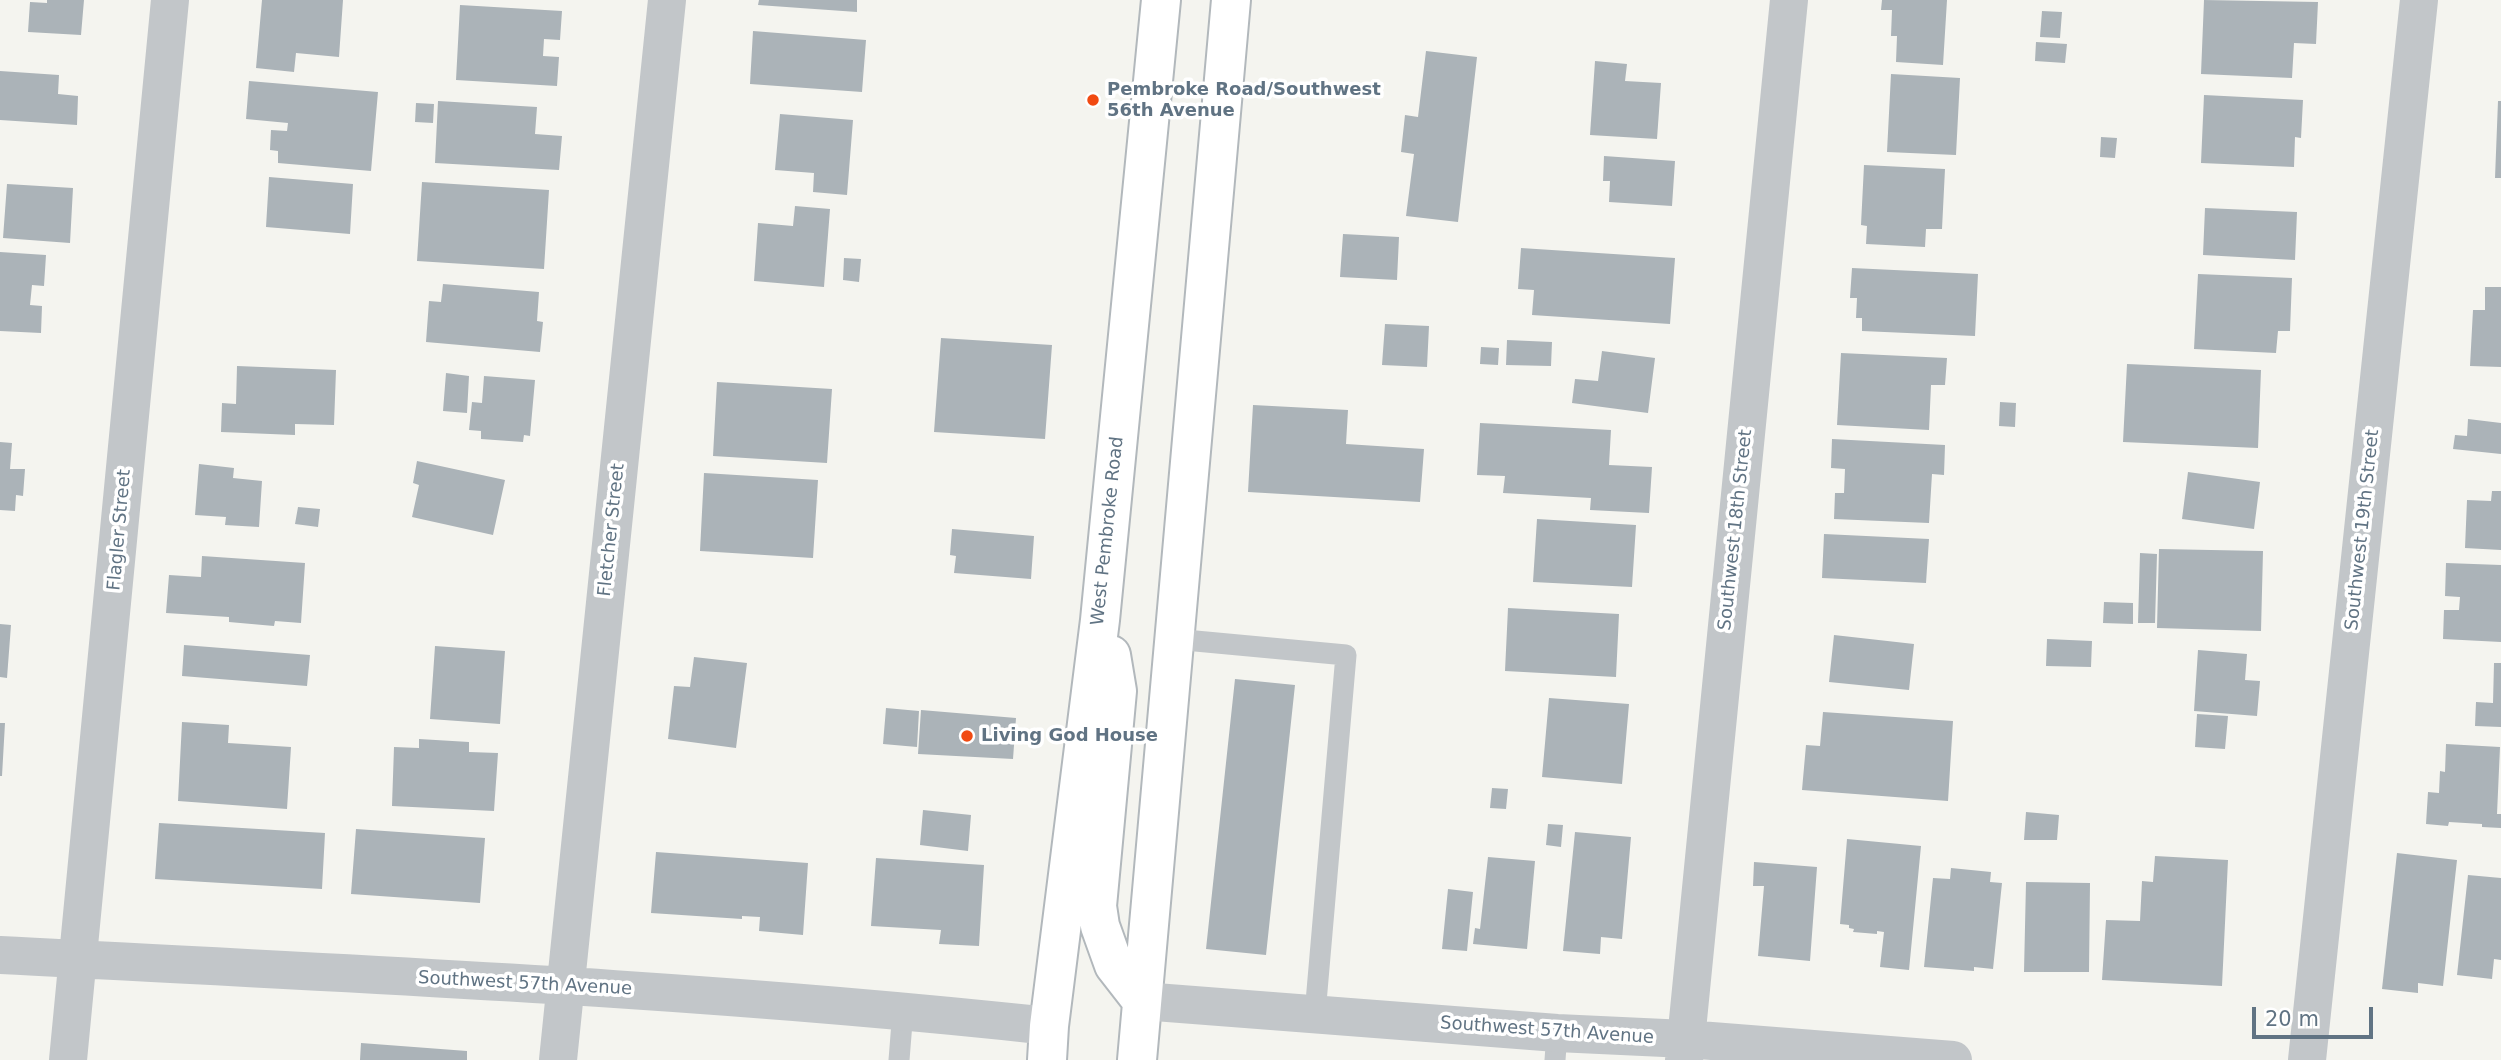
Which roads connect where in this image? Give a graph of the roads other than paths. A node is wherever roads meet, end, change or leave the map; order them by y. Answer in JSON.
{"nodes":[{"id":1,"x":170,"y":0,"type":"edge"},
{"id":2,"x":667,"y":0,"type":"edge"},
{"id":3,"x":1161,"y":0,"type":"edge"},
{"id":4,"x":1231,"y":0,"type":"edge"},
{"id":5,"x":1789,"y":0,"type":"edge"},
{"id":6,"x":2419,"y":0,"type":"edge"},
{"id":7,"x":1100,"y":620,"type":"junction"},
{"id":8,"x":1174,"y":639,"type":"junction"},
{"id":9,"x":0,"y":954,"type":"edge"},
{"id":10,"x":79,"y":959,"type":"junction"},
{"id":11,"x":565,"y":986,"type":"junction"},
{"id":12,"x":1142,"y":1001,"type":"junction"},
{"id":13,"x":903,"y":1010,"type":"junction"},
{"id":14,"x":1315,"y":1014,"type":"junction"},
{"id":15,"x":1048,"y":1043,"type":"edge"},
{"id":16,"x":1556,"y":1046,"type":"edge"},
{"id":17,"x":1685,"y":1050,"type":"edge"},
{"id":18,"x":68,"y":1060,"type":"edge"},
{"id":19,"x":558,"y":1060,"type":"edge"},
{"id":20,"x":899,"y":1060,"type":"edge"},
{"id":21,"x":1073,"y":1060,"type":"edge"},
{"id":22,"x":1137,"y":1060,"type":"edge"},
{"id":23,"x":1953,"y":1060,"type":"edge"},
{"id":24,"x":2306,"y":1060,"type":"edge"}],
"edges":[{"from":1,"to":10,"type":"street","name":"Flagler Street"},
{"from":2,"to":11,"type":"street","name":"Fletcher Street"},
{"from":3,"to":7,"type":"main road","name":"West Pembroke Road"},
{"from":4,"to":8,"type":"main road"},
{"from":5,"to":17,"type":"street","name":"Southwest 18th Street"},
{"from":6,"to":24,"type":"street","name":"Southwest 19th Street"},
{"from":7,"to":12,"type":"main road"},
{"from":7,"to":15,"type":"main road","name":"West Pembroke Road"},
{"from":8,"to":12,"type":"main road"},
{"from":8,"to":14,"type":"lane"},
{"from":9,"to":10,"type":"street","name":"Southwest 57th Avenue"},
{"from":10,"to":11,"type":"street","name":"Southwest 57th Avenue"},
{"from":10,"to":18,"type":"street","name":"Flagler Street"},
{"from":11,"to":13,"type":"street","name":"Southwest 57th Avenue"},
{"from":11,"to":19,"type":"street","name":"Fletcher Street"},
{"from":12,"to":14,"type":"street","name":"Southwest 57th Avenue"},
{"from":12,"to":22,"type":"main road"},
{"from":13,"to":15,"type":"street","name":"Southwest 57th Avenue"},
{"from":13,"to":20,"type":"lane"},
{"from":14,"to":16,"type":"street","name":"Southwest 57th Avenue"},
{"from":15,"to":21,"type":"main road"},
{"from":16,"to":17,"type":"street","name":"Southwest 57th Avenue"},
{"from":17,"to":23,"type":"street","name":"Southwest 57th Avenue"}]}
